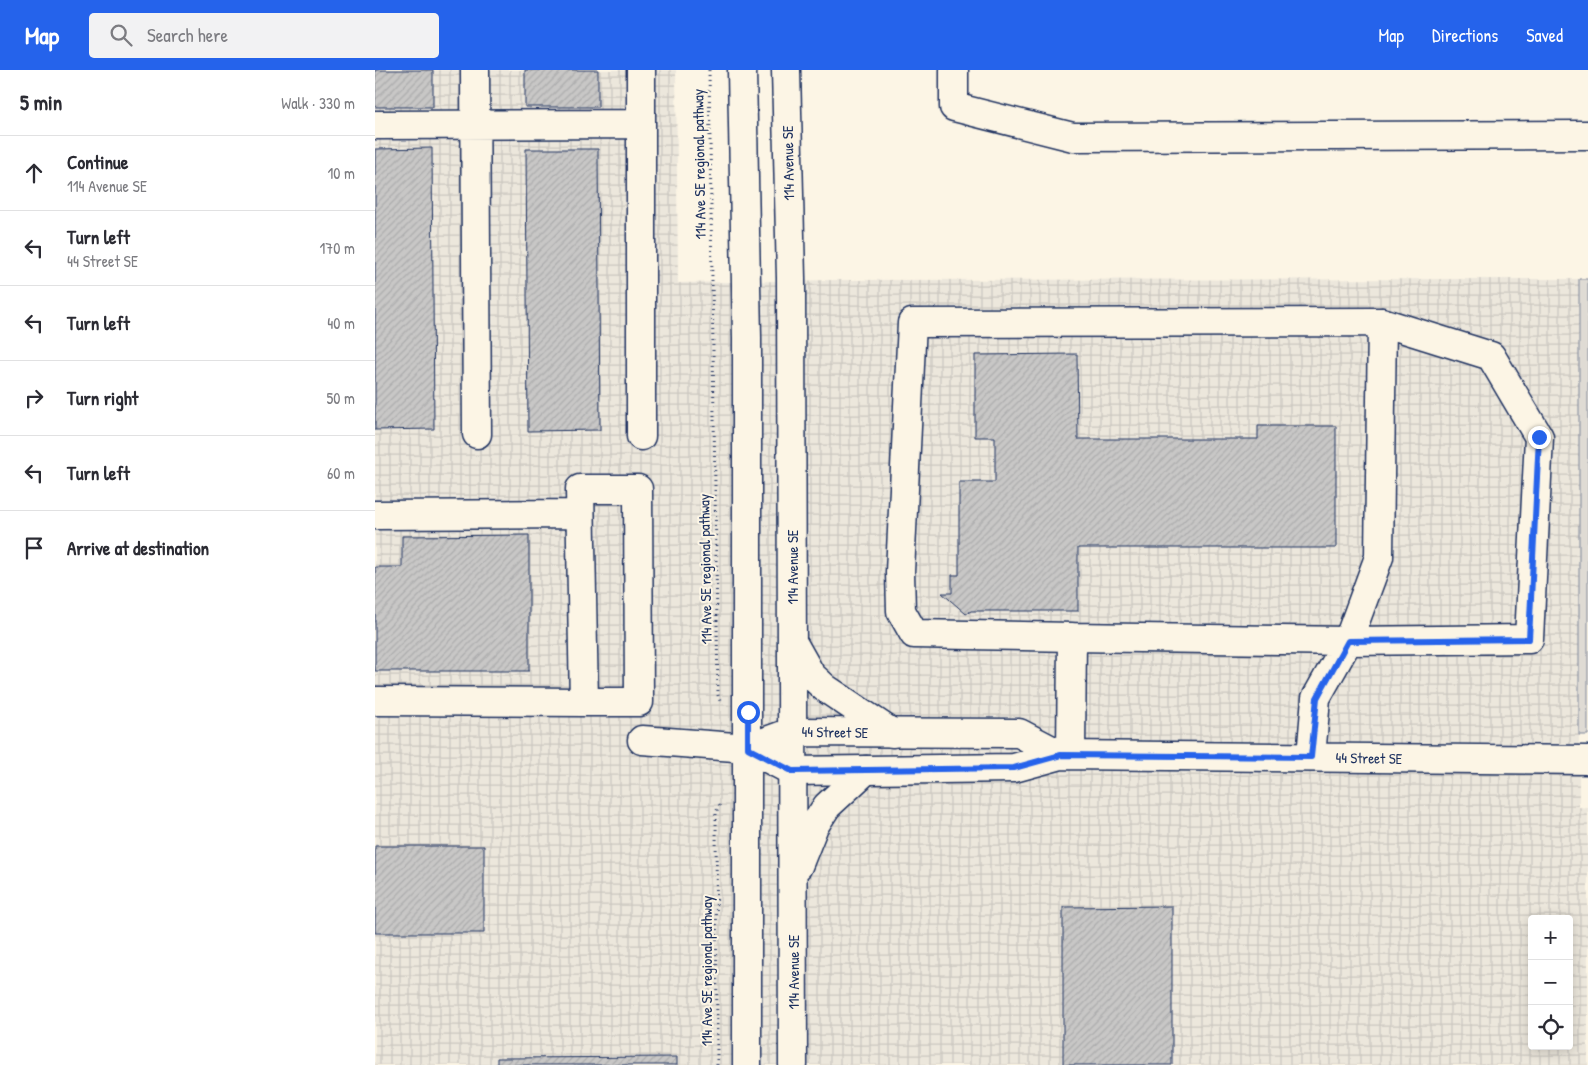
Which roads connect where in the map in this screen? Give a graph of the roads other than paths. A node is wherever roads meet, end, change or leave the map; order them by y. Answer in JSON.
{"nodes":[{"id":1,"x":475,"y":70,"type":"edge"},
{"id":2,"x":641,"y":70,"type":"edge"},
{"id":3,"x":742,"y":70,"type":"edge"},
{"id":4,"x":786,"y":70,"type":"edge"},
{"id":5,"x":954,"y":70,"type":"edge"},
{"id":6,"x":475,"y":124,"type":"junction"},
{"id":7,"x":641,"y":124,"type":"junction"},
{"id":8,"x":375,"y":126,"type":"edge"},
{"id":9,"x":1588,"y":135,"type":"edge"},
{"id":10,"x":1382,"y":322,"type":"junction"},
{"id":11,"x":477,"y":434,"type":"dead end"},
{"id":12,"x":641,"y":436,"type":"dead end"},
{"id":13,"x":580,"y":514,"type":"junction"},
{"id":14,"x":375,"y":515,"type":"edge"},
{"id":15,"x":1072,"y":637,"type":"junction"},
{"id":16,"x":792,"y":641,"type":"junction"},
{"id":17,"x":1348,"y":641,"type":"junction"},
{"id":18,"x":375,"y":701,"type":"edge"},
{"id":19,"x":584,"y":702,"type":"junction"},
{"id":20,"x":791,"y":732,"type":"junction"},
{"id":21,"x":892,"y":733,"type":"junction"},
{"id":22,"x":642,"y":740,"type":"dead end"},
{"id":23,"x":748,"y":748,"type":"junction"},
{"id":24,"x":1066,"y":755,"type":"junction"},
{"id":25,"x":1311,"y":757,"type":"junction"},
{"id":26,"x":1588,"y":760,"type":"edge"},
{"id":27,"x":866,"y":770,"type":"junction"},
{"id":28,"x":792,"y":771,"type":"junction"},
{"id":29,"x":793,"y":879,"type":"junction"},
{"id":30,"x":747,"y":1065,"type":"edge"},
{"id":31,"x":793,"y":1065,"type":"edge"}],
"edges":[{"from":1,"to":6,"type":"main road"},
{"from":2,"to":7,"type":"main road"},
{"from":3,"to":23,"type":"main road"},
{"from":4,"to":16,"type":"main road","name":"114 Avenue SE"},
{"from":5,"to":9,"type":"main road"},
{"from":6,"to":7,"type":"main road"},
{"from":6,"to":8,"type":"main road"},
{"from":6,"to":11,"type":"main road"},
{"from":7,"to":12,"type":"main road"},
{"from":10,"to":15,"type":"main road"},
{"from":10,"to":17,"type":"main road"},
{"from":10,"to":17,"type":"main road"},
{"from":13,"to":14,"type":"main road"},
{"from":13,"to":19,"type":"main road"},
{"from":13,"to":19,"type":"main road"},
{"from":15,"to":17,"type":"main road"},
{"from":15,"to":24,"type":"main road"},
{"from":16,"to":20,"type":"main road","name":"114 Avenue SE"},
{"from":16,"to":21,"type":"main road"},
{"from":17,"to":25,"type":"main road"},
{"from":18,"to":19,"type":"main road"},
{"from":20,"to":21,"type":"main road","name":"44 Street SE"},
{"from":20,"to":23,"type":"main road","name":"44 Street SE"},
{"from":20,"to":28,"type":"main road","name":"114 Avenue SE"},
{"from":21,"to":24,"type":"main road","name":"44 Street SE"},
{"from":22,"to":23,"type":"main road"},
{"from":23,"to":28,"type":"main road","name":"44 Street SE"},
{"from":23,"to":30,"type":"main road"},
{"from":24,"to":25,"type":"main road","name":"44 Street SE"},
{"from":24,"to":27,"type":"main road","name":"44 Street SE"},
{"from":25,"to":26,"type":"main road","name":"44 Street SE"},
{"from":27,"to":28,"type":"main road","name":"44 Street SE"},
{"from":27,"to":29,"type":"main road"},
{"from":28,"to":29,"type":"main road","name":"114 Avenue SE"},
{"from":29,"to":31,"type":"main road","name":"114 Avenue SE"}]}
